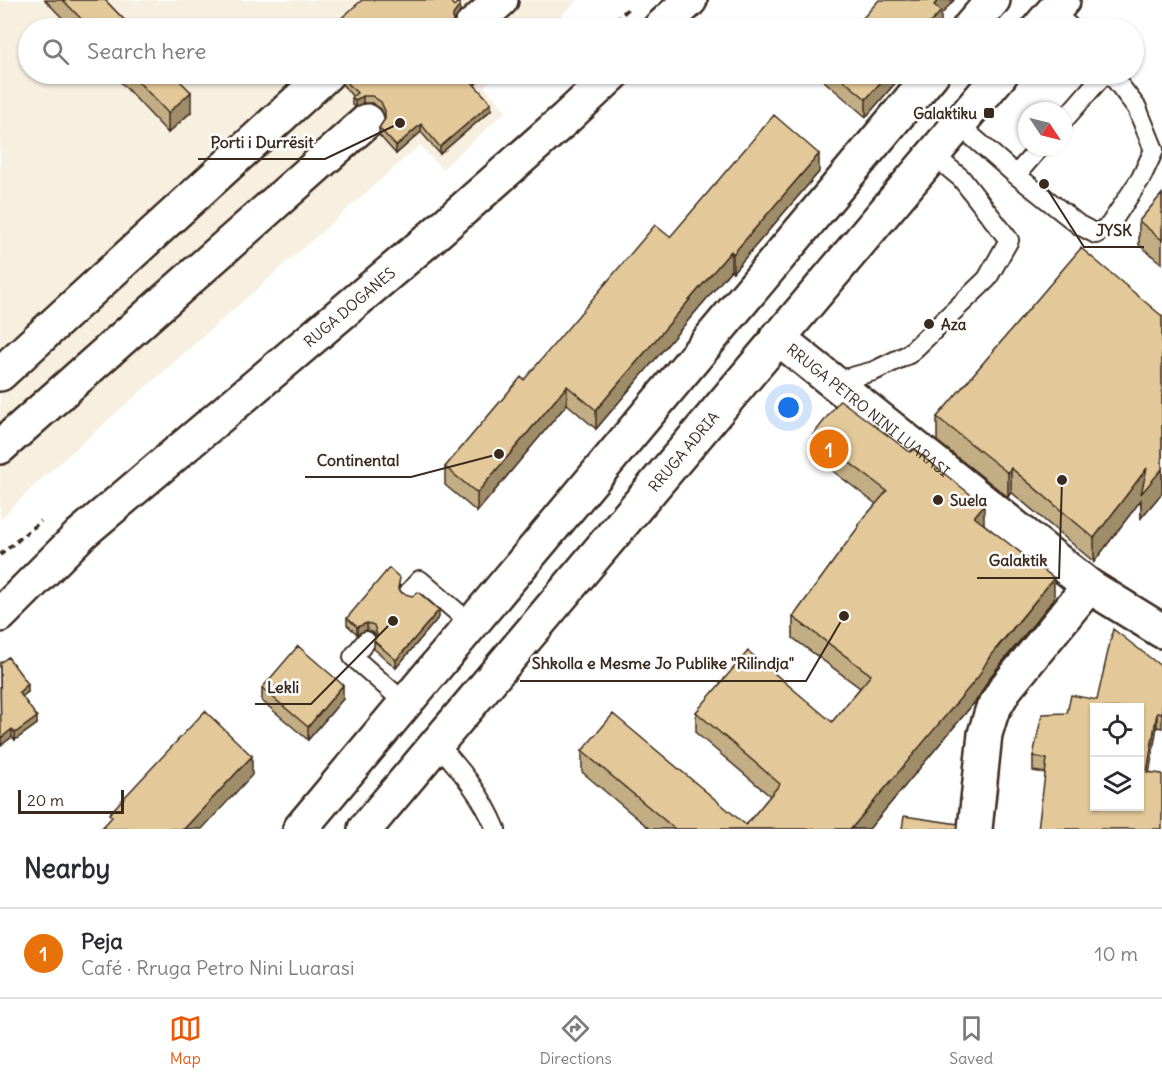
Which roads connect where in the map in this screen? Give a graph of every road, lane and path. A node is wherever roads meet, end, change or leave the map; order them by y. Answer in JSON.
{"nodes":[{"id":1,"x":501,"y":0,"type":"edge"},
{"id":2,"x":690,"y":0,"type":"edge"},
{"id":3,"x":993,"y":0,"type":"edge"},
{"id":4,"x":630,"y":7,"type":"dead end"},
{"id":5,"x":481,"y":18,"type":"edge"},
{"id":6,"x":618,"y":18,"type":"edge"},
{"id":7,"x":671,"y":18,"type":"edge"},
{"id":8,"x":978,"y":18,"type":"edge"},
{"id":9,"x":316,"y":84,"type":"edge"},
{"id":10,"x":602,"y":84,"type":"edge"},
{"id":11,"x":924,"y":84,"type":"edge"},
{"id":12,"x":992,"y":84,"type":"edge"},
{"id":13,"x":1095,"y":84,"type":"edge"},
{"id":14,"x":1119,"y":84,"type":"edge"},
{"id":15,"x":1072,"y":111,"type":"edge"},
{"id":16,"x":367,"y":121,"type":"dead end"},
{"id":17,"x":958,"y":124,"type":"junction"},
{"id":18,"x":932,"y":154,"type":"junction"},
{"id":19,"x":1032,"y":156,"type":"edge"},
{"id":20,"x":1016,"y":175,"type":"junction"},
{"id":21,"x":777,"y":337,"type":"junction"},
{"id":22,"x":0,"y":375,"type":"edge"},
{"id":23,"x":833,"y":382,"type":"junction"},
{"id":24,"x":0,"y":447,"type":"edge"},
{"id":25,"x":81,"y":534,"type":"junction"},
{"id":26,"x":1089,"y":586,"type":"junction"},
{"id":27,"x":0,"y":590,"type":"edge"},
{"id":28,"x":410,"y":592,"type":"dead end"},
{"id":29,"x":0,"y":615,"type":"edge"},
{"id":30,"x":471,"y":624,"type":"junction"},
{"id":31,"x":1162,"y":631,"type":"edge"},
{"id":32,"x":366,"y":641,"type":"dead end"},
{"id":33,"x":405,"y":703,"type":"junction"},
{"id":34,"x":436,"y":742,"type":"junction"},
{"id":35,"x":300,"y":829,"type":"edge"},
{"id":36,"x":365,"y":829,"type":"edge"},
{"id":37,"x":496,"y":829,"type":"edge"},
{"id":38,"x":975,"y":829,"type":"edge"}],
"edges":[{"from":1,"to":5,"type":"main road"},
{"from":2,"to":7,"type":"main road"},
{"from":3,"to":8,"type":"main road"},
{"from":4,"to":6,"type":"path"},
{"from":9,"to":22,"type":"main road"},
{"from":10,"to":25,"type":"main road","name":"RUGA DOGANES"},
{"from":11,"to":30,"type":"main road"},
{"from":12,"to":17,"type":"main road","name":"RRUGA ADRIA"},
{"from":13,"to":15,"type":"lane"},
{"from":14,"to":20,"type":"lane"},
{"from":16,"to":24,"type":"main road"},
{"from":17,"to":18,"type":"main road","name":"RRUGA ADRIA"},
{"from":17,"to":20,"type":"lane"},
{"from":18,"to":21,"type":"main road","name":"RRUGA ADRIA"},
{"from":18,"to":23,"type":"lane"},
{"from":19,"to":20,"type":"lane"},
{"from":21,"to":23,"type":"main road","name":"RRUGA PETRO NINI LUARASI"},
{"from":21,"to":34,"type":"main road","name":"RRUGA ADRIA"},
{"from":23,"to":26,"type":"main road","name":"RRUGA PETRO NINI LUARASI"},
{"from":25,"to":27,"type":"main road"},
{"from":25,"to":29,"type":"main road"},
{"from":26,"to":31,"type":"main road","name":"RRUGA PETRO NINI LUARASI"},
{"from":26,"to":38,"type":"main road"},
{"from":28,"to":30,"type":"lane"},
{"from":30,"to":33,"type":"main road"},
{"from":32,"to":33,"type":"lane"},
{"from":33,"to":35,"type":"main road"},
{"from":34,"to":36,"type":"main road","name":"RRUGA ADRIA"},
{"from":34,"to":37,"type":"lane"}]}
